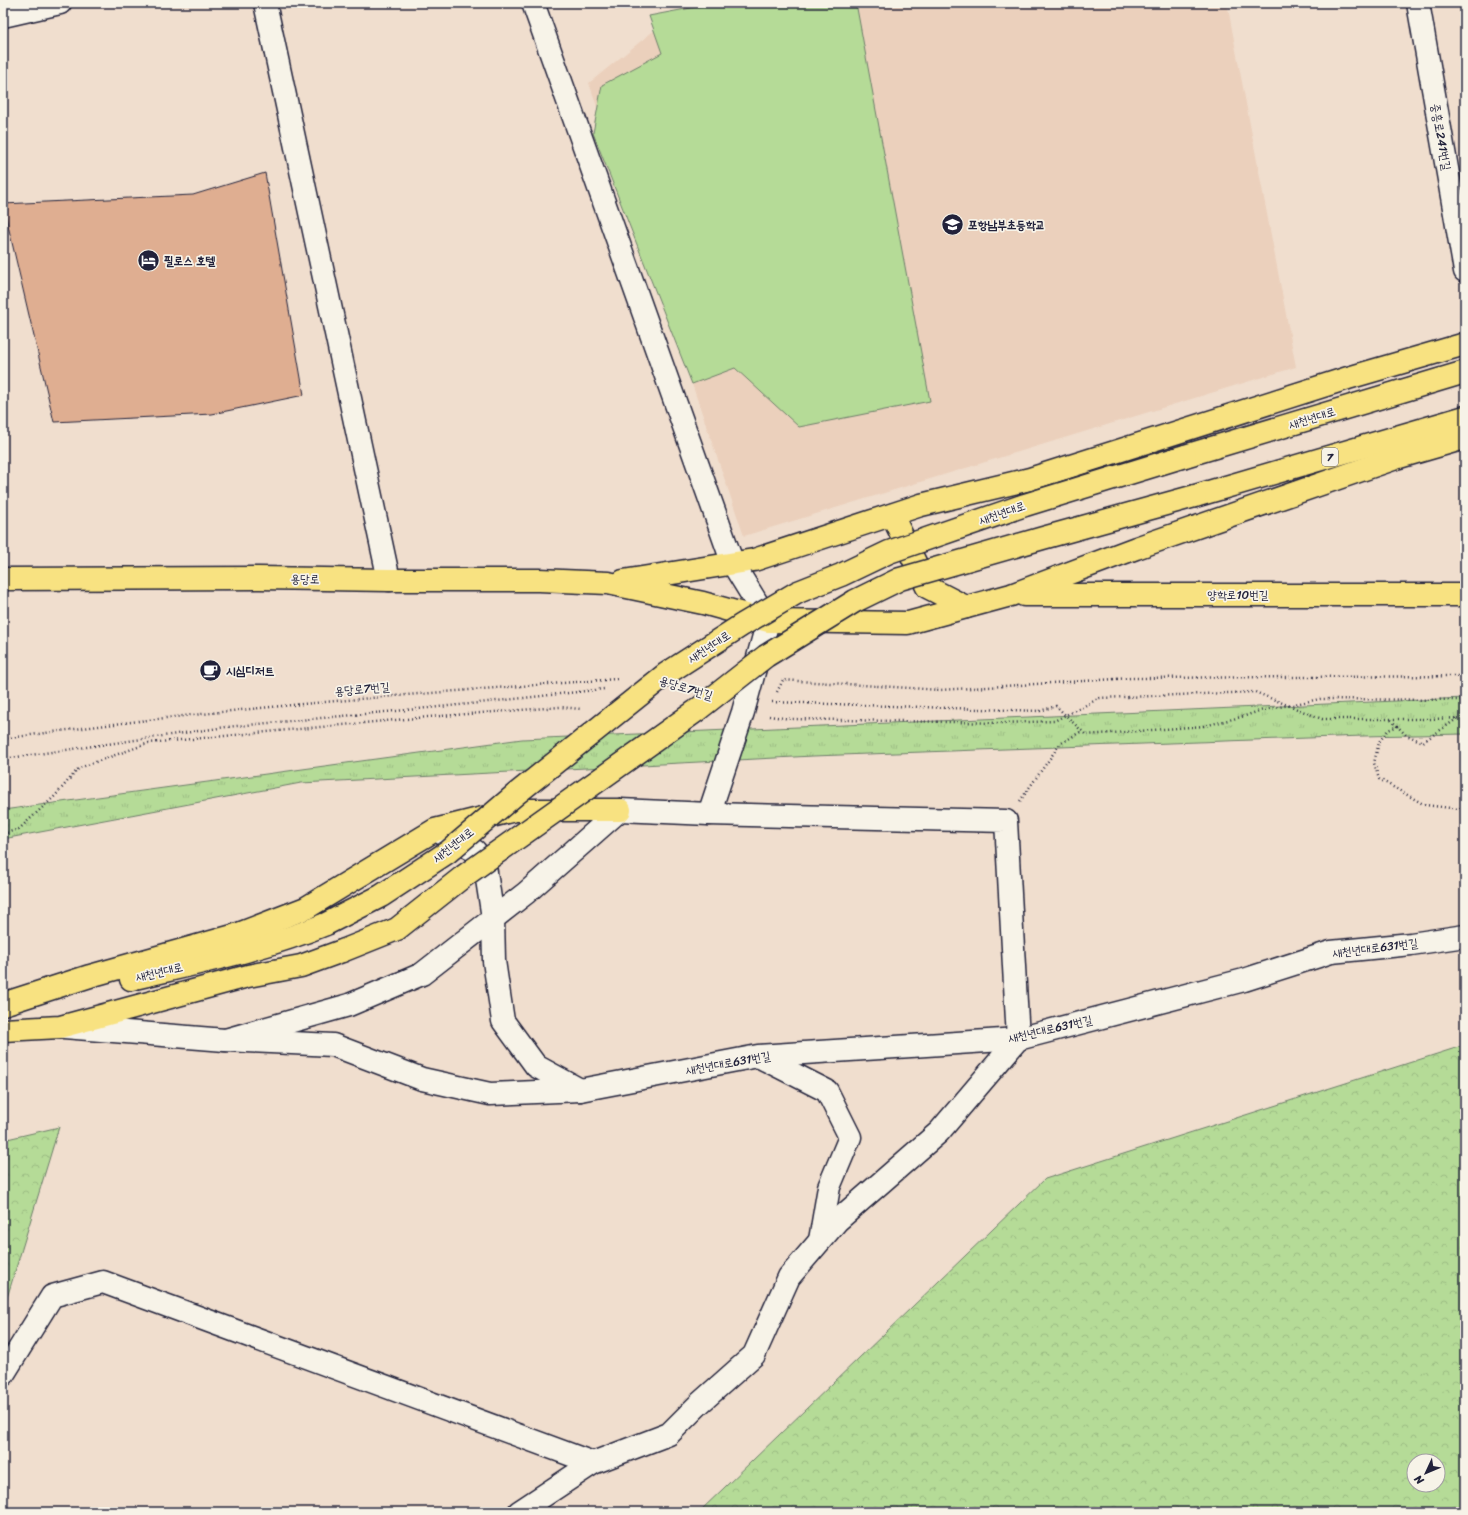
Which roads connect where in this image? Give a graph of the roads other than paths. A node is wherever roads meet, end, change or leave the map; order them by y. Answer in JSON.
{"nodes":[{"id":1,"x":60,"y":3,"type":"edge"},
{"id":2,"x":265,"y":3,"type":"edge"},
{"id":3,"x":533,"y":3,"type":"edge"},
{"id":4,"x":1418,"y":3,"type":"edge"},
{"id":5,"x":3,"y":16,"type":"edge"},
{"id":6,"x":1465,"y":271,"type":"edge"},
{"id":7,"x":1465,"y":344,"type":"edge"},
{"id":8,"x":1465,"y":372,"type":"edge"},
{"id":9,"x":1465,"y":417,"type":"edge"},
{"id":10,"x":1465,"y":438,"type":"edge"},
{"id":11,"x":892,"y":515,"type":"junction"},
{"id":12,"x":733,"y":564,"type":"junction"},
{"id":13,"x":3,"y":579,"type":"edge"},
{"id":14,"x":389,"y":580,"type":"junction"},
{"id":15,"x":608,"y":583,"type":"junction"},
{"id":16,"x":1011,"y":595,"type":"junction"},
{"id":17,"x":1465,"y":595,"type":"edge"},
{"id":18,"x":966,"y":607,"type":"junction"},
{"id":19,"x":768,"y":621,"type":"junction"},
{"id":20,"x":620,"y":810,"type":"junction"},
{"id":21,"x":709,"y":814,"type":"junction"},
{"id":22,"x":435,"y":830,"type":"junction"},
{"id":23,"x":493,"y":918,"type":"junction"},
{"id":24,"x":1465,"y":936,"type":"edge"},
{"id":25,"x":3,"y":1005,"type":"edge"},
{"id":26,"x":60,"y":1027,"type":"junction"},
{"id":27,"x":3,"y":1030,"type":"edge"},
{"id":28,"x":1018,"y":1039,"type":"junction"},
{"id":29,"x":225,"y":1040,"type":"junction"},
{"id":30,"x":758,"y":1056,"type":"junction"},
{"id":31,"x":580,"y":1090,"type":"junction"},
{"id":32,"x":820,"y":1240,"type":"junction"},
{"id":33,"x":3,"y":1374,"type":"edge"},
{"id":34,"x":593,"y":1463,"type":"junction"},
{"id":35,"x":519,"y":1512,"type":"edge"}],
"edges":[{"from":1,"to":5,"type":"street"},
{"from":2,"to":14,"type":"street"},
{"from":3,"to":12,"type":"street"},
{"from":4,"to":6,"type":"street","name":"중흥로241번길"},
{"from":7,"to":11,"type":"main road"},
{"from":8,"to":25,"type":"main road","name":"새천년대로","bridge":true},
{"from":9,"to":26,"type":"main road","number":"7","bridge":true},
{"from":10,"to":16,"type":"main road"},
{"from":11,"to":12,"type":"main road"},
{"from":11,"to":18,"type":"main road"},
{"from":12,"to":15,"type":"main road"},
{"from":12,"to":19,"type":"street"},
{"from":13,"to":14,"type":"main road","name":"용당로"},
{"from":14,"to":15,"type":"main road","name":"용당로"},
{"from":15,"to":19,"type":"main road"},
{"from":16,"to":17,"type":"main road","name":"양학로10번길"},
{"from":16,"to":18,"type":"main road"},
{"from":18,"to":19,"type":"main road"},
{"from":19,"to":21,"type":"street"},
{"from":20,"to":21,"type":"street"},
{"from":20,"to":22,"type":"main road"},
{"from":20,"to":23,"type":"street"},
{"from":21,"to":28,"type":"street"},
{"from":22,"to":23,"type":"street"},
{"from":22,"to":25,"type":"main road"},
{"from":23,"to":29,"type":"street"},
{"from":23,"to":31,"type":"street"},
{"from":24,"to":28,"type":"street","name":"새천년대로631번길"},
{"from":26,"to":27,"type":"main road"},
{"from":26,"to":29,"type":"street","name":"새천년대로631번길"},
{"from":28,"to":30,"type":"street","name":"새천년대로631번길"},
{"from":28,"to":32,"type":"street"},
{"from":29,"to":31,"type":"street","name":"새천년대로631번길"},
{"from":30,"to":31,"type":"street","name":"새천년대로631번길"},
{"from":30,"to":32,"type":"street"},
{"from":32,"to":34,"type":"street"},
{"from":33,"to":34,"type":"street"},
{"from":34,"to":35,"type":"street"}]}
